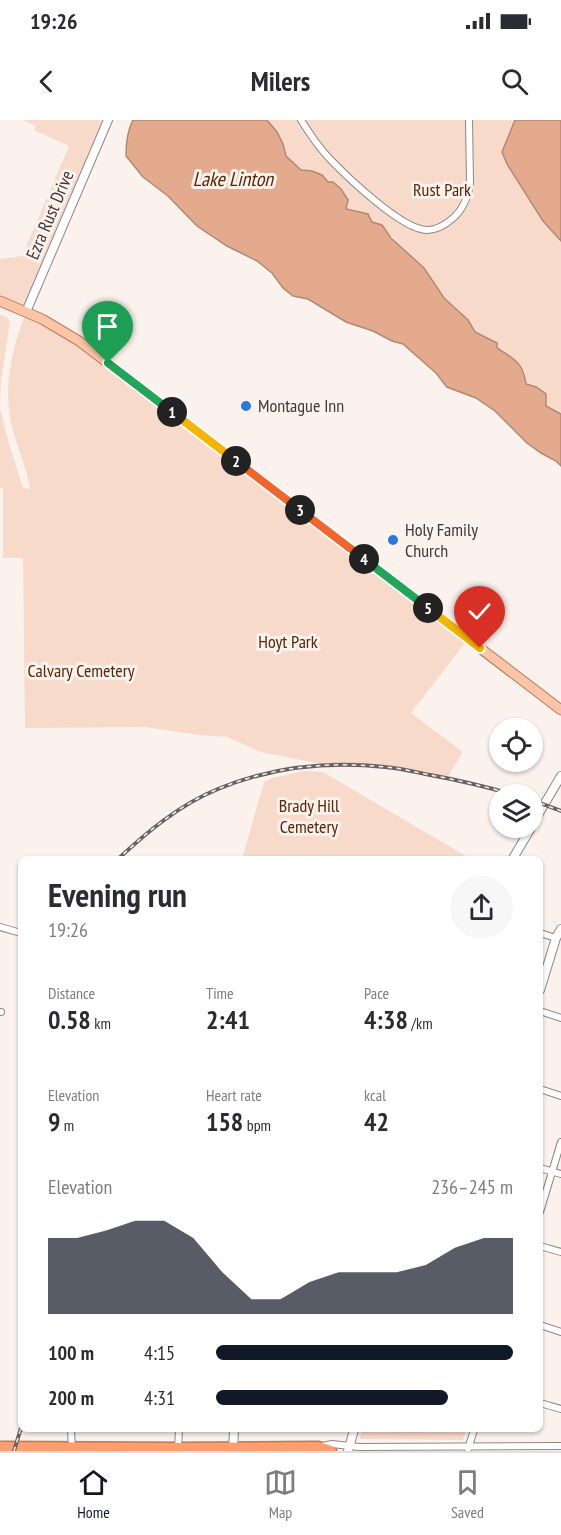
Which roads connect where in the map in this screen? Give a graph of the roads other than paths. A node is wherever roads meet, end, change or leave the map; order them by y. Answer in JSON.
{"nodes":[{"id":1,"x":110,"y":120,"type":"edge"},
{"id":2,"x":302,"y":120,"type":"edge"},
{"id":3,"x":469,"y":120,"type":"edge"},
{"id":4,"x":0,"y":301,"type":"edge"},
{"id":5,"x":26,"y":312,"type":"junction"},
{"id":6,"x":561,"y":710,"type":"edge"},
{"id":7,"x":561,"y":777,"type":"edge"},
{"id":8,"x":543,"y":807,"type":"edge"},
{"id":9,"x":525,"y":838,"type":"edge"},
{"id":10,"x":514,"y":856,"type":"edge"},
{"id":11,"x":0,"y":927,"type":"edge"},
{"id":12,"x":561,"y":929,"type":"edge"},
{"id":13,"x":18,"y":932,"type":"edge"},
{"id":14,"x":543,"y":934,"type":"edge"},
{"id":15,"x":556,"y":938,"type":"junction"},
{"id":16,"x":543,"y":980,"type":"edge"},
{"id":17,"x":543,"y":1012,"type":"edge"},
{"id":18,"x":561,"y":1018,"type":"edge"},
{"id":19,"x":543,"y":1090,"type":"edge"},
{"id":20,"x":561,"y":1096,"type":"edge"},
{"id":21,"x":561,"y":1142,"type":"edge"},
{"id":22,"x":543,"y":1169,"type":"edge"},
{"id":23,"x":552,"y":1172,"type":"junction"},
{"id":24,"x":561,"y":1174,"type":"edge"},
{"id":25,"x":543,"y":1202,"type":"edge"},
{"id":26,"x":543,"y":1247,"type":"edge"},
{"id":27,"x":561,"y":1252,"type":"edge"},
{"id":28,"x":543,"y":1326,"type":"edge"},
{"id":29,"x":561,"y":1332,"type":"edge"},
{"id":30,"x":543,"y":1404,"type":"edge"},
{"id":31,"x":561,"y":1409,"type":"edge"},
{"id":32,"x":71,"y":1432,"type":"edge"},
{"id":33,"x":179,"y":1432,"type":"edge"},
{"id":34,"x":234,"y":1432,"type":"edge"},
{"id":35,"x":353,"y":1432,"type":"edge"},
{"id":36,"x":473,"y":1432,"type":"edge"},
{"id":37,"x":561,"y":1446,"type":"edge"},
{"id":38,"x":0,"y":1447,"type":"edge"},
{"id":39,"x":318,"y":1447,"type":"junction"},
{"id":40,"x":178,"y":1448,"type":"junction"},
{"id":41,"x":349,"y":1448,"type":"edge"},
{"id":42,"x":72,"y":1449,"type":"edge"},
{"id":43,"x":233,"y":1449,"type":"edge"},
{"id":44,"x":468,"y":1449,"type":"edge"},
{"id":45,"x":331,"y":1451,"type":"edge"}],
"edges":[{"from":1,"to":5,"type":"main road","name":"Ezra Rust Drive"},
{"from":2,"to":3,"type":"street"},
{"from":4,"to":5,"type":"main road"},
{"from":5,"to":6,"type":"main road"},
{"from":7,"to":8,"type":"main road"},
{"from":9,"to":10,"type":"main road"},
{"from":11,"to":13,"type":"street"},
{"from":12,"to":15,"type":"main road"},
{"from":14,"to":15,"type":"street"},
{"from":15,"to":16,"type":"main road"},
{"from":17,"to":18,"type":"street"},
{"from":19,"to":20,"type":"street"},
{"from":21,"to":23,"type":"street"},
{"from":22,"to":23,"type":"street"},
{"from":23,"to":24,"type":"street"},
{"from":23,"to":25,"type":"street"},
{"from":26,"to":27,"type":"street"},
{"from":28,"to":29,"type":"street"},
{"from":30,"to":31,"type":"street"},
{"from":32,"to":42,"type":"street"},
{"from":33,"to":40,"type":"street"},
{"from":34,"to":43,"type":"main road"},
{"from":35,"to":41,"type":"main road"},
{"from":36,"to":44,"type":"street"},
{"from":37,"to":44,"type":"street"},
{"from":38,"to":42,"type":"highway"},
{"from":39,"to":41,"type":"street"},
{"from":39,"to":43,"type":"highway"},
{"from":39,"to":45,"type":"highway"},
{"from":40,"to":42,"type":"highway"},
{"from":40,"to":43,"type":"highway"},
{"from":41,"to":44,"type":"street"}]}
